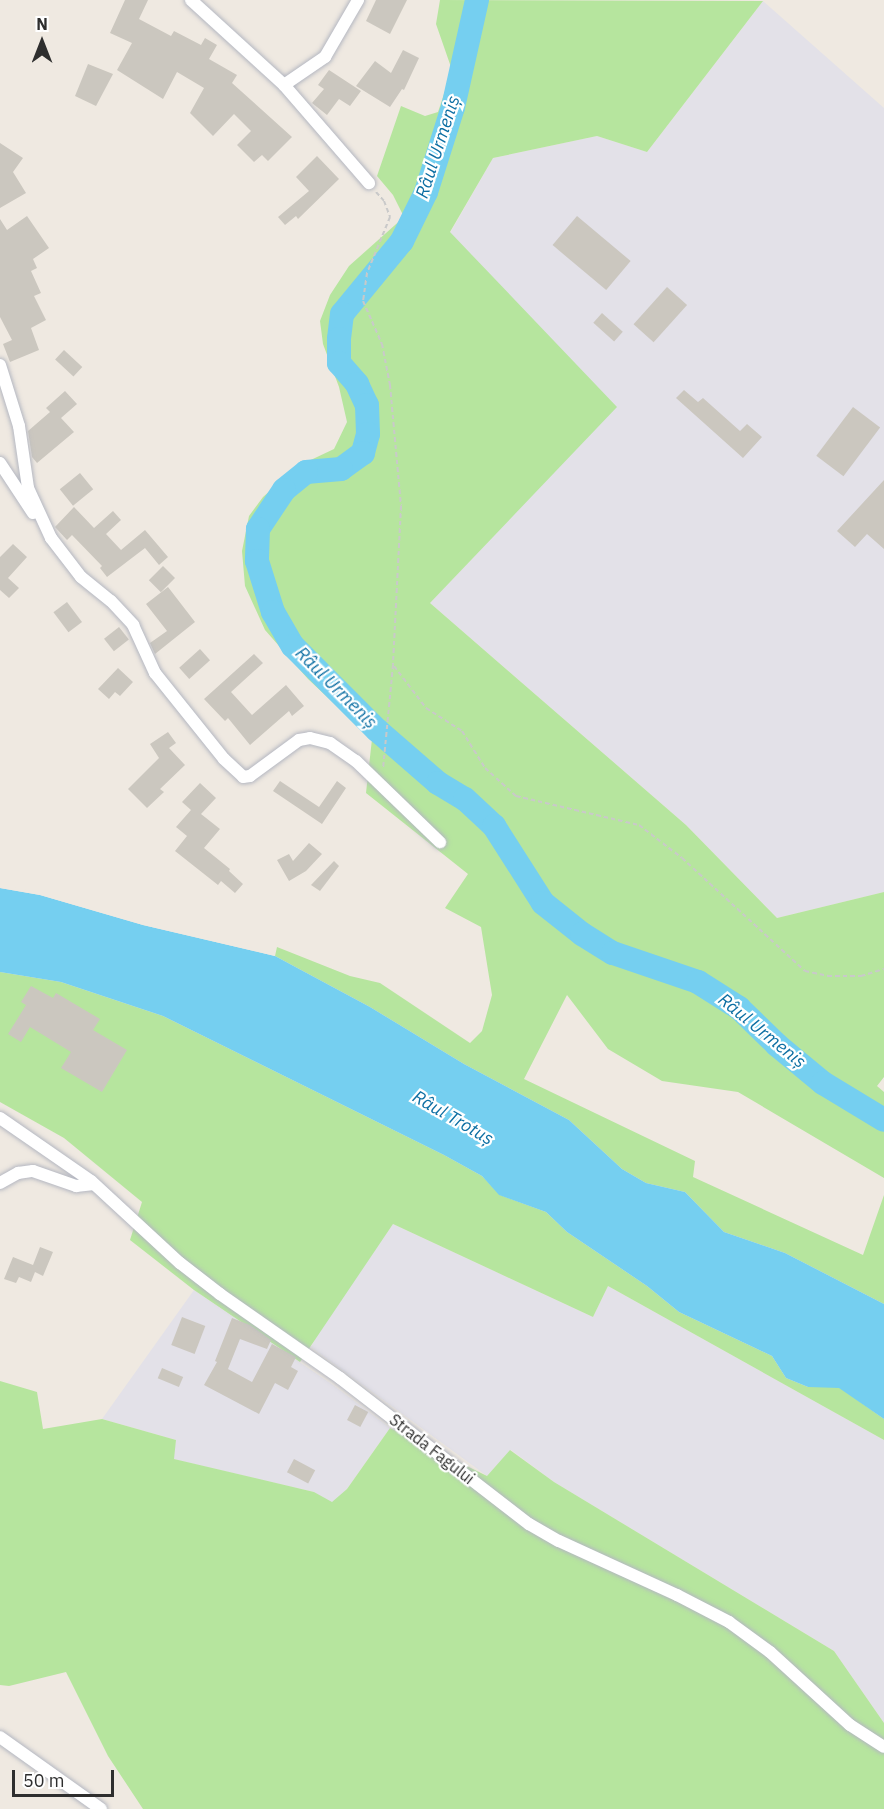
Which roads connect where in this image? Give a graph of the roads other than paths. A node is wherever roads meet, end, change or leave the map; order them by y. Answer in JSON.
{"nodes":[{"id":1,"x":191,"y":0,"type":"edge"},
{"id":2,"x":358,"y":0,"type":"edge"},
{"id":3,"x":284,"y":85,"type":"junction"},
{"id":4,"x":369,"y":183,"type":"road end"},
{"id":5,"x":0,"y":364,"type":"edge"},
{"id":6,"x":0,"y":464,"type":"edge"},
{"id":7,"x":51,"y":538,"type":"junction"},
{"id":8,"x":440,"y":842,"type":"dead end"},
{"id":9,"x":0,"y":1118,"type":"edge"},
{"id":10,"x":0,"y":1183,"type":"edge"},
{"id":11,"x":94,"y":1184,"type":"junction"},
{"id":12,"x":0,"y":1737,"type":"edge"},
{"id":13,"x":884,"y":1747,"type":"edge"},
{"id":14,"x":101,"y":1809,"type":"edge"}],
"edges":[{"from":1,"to":3,"type":"street"},
{"from":2,"to":3,"type":"street"},
{"from":3,"to":4,"type":"street"},
{"from":5,"to":7,"type":"street"},
{"from":6,"to":7,"type":"street"},
{"from":7,"to":8,"type":"street"},
{"from":9,"to":11,"type":"street","name":"Strada Fagului"},
{"from":10,"to":11,"type":"street"},
{"from":11,"to":13,"type":"street","name":"Strada Fagului"},
{"from":12,"to":14,"type":"street"}]}
